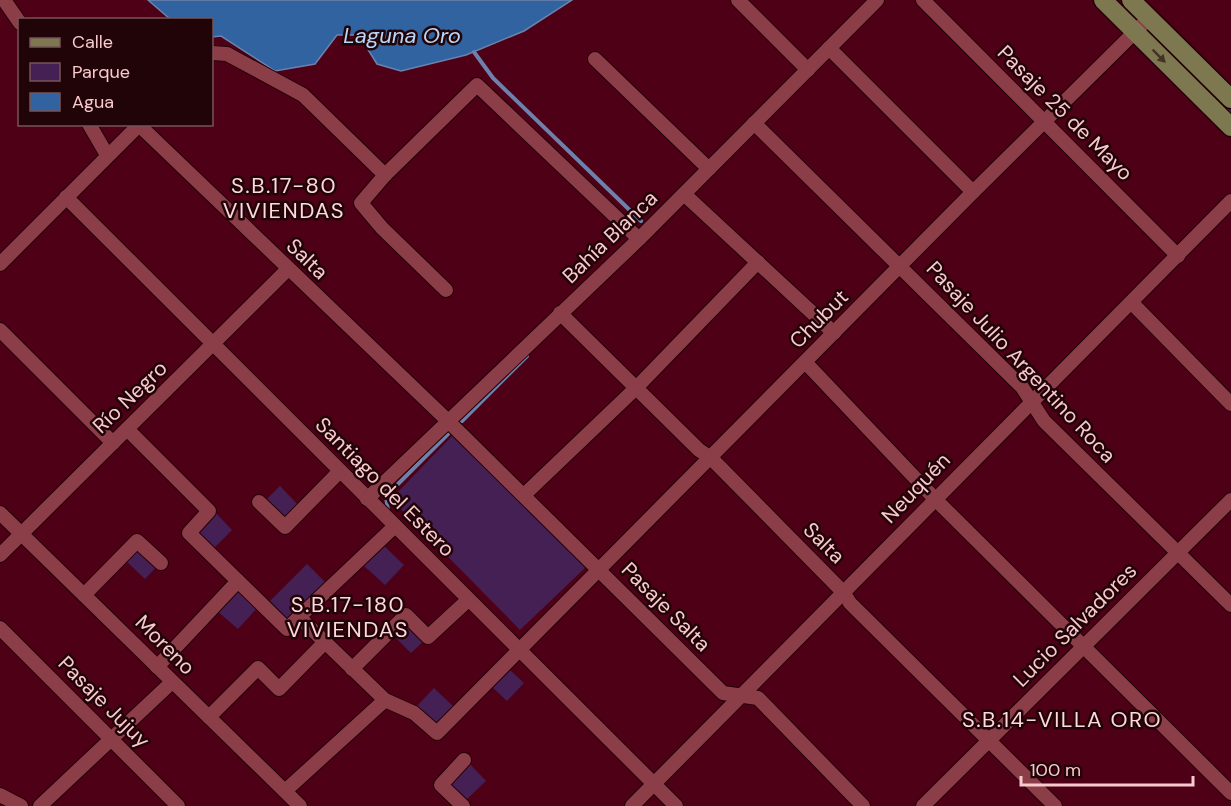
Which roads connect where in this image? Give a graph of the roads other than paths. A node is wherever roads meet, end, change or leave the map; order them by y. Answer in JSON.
{"nodes":[{"id":1,"x":738,"y":0,"type":"edge"},
{"id":2,"x":877,"y":0,"type":"edge"},
{"id":3,"x":923,"y":0,"type":"edge"},
{"id":4,"x":1103,"y":0,"type":"edge"},
{"id":5,"x":1131,"y":0,"type":"edge"},
{"id":6,"x":6,"y":1,"type":"edge"},
{"id":7,"x":1149,"y":18,"type":"junction"},
{"id":8,"x":18,"y":21,"type":"edge"},
{"id":9,"x":1135,"y":33,"type":"junction"},
{"id":10,"x":829,"y":48,"type":"junction"},
{"id":11,"x":213,"y":53,"type":"edge"},
{"id":12,"x":595,"y":59,"type":"dead end"},
{"id":13,"x":808,"y":70,"type":"junction"},
{"id":14,"x":1231,"y":99,"type":"edge"},
{"id":15,"x":754,"y":123,"type":"junction"},
{"id":16,"x":1045,"y":123,"type":"junction"},
{"id":17,"x":90,"y":126,"type":"edge"},
{"id":18,"x":139,"y":126,"type":"edge"},
{"id":19,"x":141,"y":126,"type":"edge"},
{"id":20,"x":1231,"y":127,"type":"edge"},
{"id":21,"x":107,"y":155,"type":"junction"},
{"id":22,"x":709,"y":169,"type":"junction"},
{"id":23,"x":385,"y":175,"type":"junction"},
{"id":24,"x":973,"y":192,"type":"junction"},
{"id":25,"x":684,"y":194,"type":"junction"},
{"id":26,"x":66,"y":197,"type":"junction"},
{"id":27,"x":1231,"y":201,"type":"edge"},
{"id":28,"x":639,"y":239,"type":"junction"},
{"id":29,"x":1178,"y":256,"type":"junction"},
{"id":30,"x":758,"y":262,"type":"junction"},
{"id":31,"x":0,"y":264,"type":"edge"},
{"id":32,"x":902,"y":266,"type":"junction"},
{"id":33,"x":288,"y":270,"type":"junction"},
{"id":34,"x":446,"y":290,"type":"dead end"},
{"id":35,"x":1132,"y":303,"type":"junction"},
{"id":36,"x":560,"y":313,"type":"junction"},
{"id":37,"x":0,"y":330,"type":"edge"},
{"id":38,"x":834,"y":333,"type":"junction"},
{"id":39,"x":213,"y":346,"type":"junction"},
{"id":40,"x":806,"y":363,"type":"junction"},
{"id":41,"x":636,"y":388,"type":"junction"},
{"id":42,"x":1031,"y":402,"type":"junction"},
{"id":43,"x":1231,"y":404,"type":"edge"},
{"id":44,"x":447,"y":420,"type":"junction"},
{"id":45,"x":127,"y":429,"type":"junction"},
{"id":46,"x":113,"y":443,"type":"junction"},
{"id":47,"x":711,"y":458,"type":"junction"},
{"id":48,"x":340,"y":471,"type":"junction"},
{"id":49,"x":524,"y":495,"type":"junction"},
{"id":50,"x":367,"y":499,"type":"junction"},
{"id":51,"x":935,"y":499,"type":"junction"},
{"id":52,"x":1231,"y":500,"type":"edge"},
{"id":53,"x":259,"y":502,"type":"dead end"},
{"id":54,"x":0,"y":513,"type":"edge"},
{"id":55,"x":395,"y":526,"type":"junction"},
{"id":56,"x":21,"y":534,"type":"junction"},
{"id":57,"x":1178,"y":552,"type":"junction"},
{"id":58,"x":0,"y":555,"type":"edge"},
{"id":59,"x":161,"y":564,"type":"dead end"},
{"id":60,"x":599,"y":569,"type":"junction"},
{"id":61,"x":238,"y":581,"type":"junction"},
{"id":62,"x":844,"y":593,"type":"junction"},
{"id":63,"x":84,"y":595,"type":"junction"},
{"id":64,"x":468,"y":600,"type":"junction"},
{"id":65,"x":1231,"y":605,"type":"edge"},
{"id":66,"x":299,"y":617,"type":"junction"},
{"id":67,"x":0,"y":628,"type":"edge"},
{"id":68,"x":325,"y":642,"type":"junction"},
{"id":69,"x":1084,"y":645,"type":"junction"},
{"id":70,"x":519,"y":649,"type":"junction"},
{"id":71,"x":158,"y":667,"type":"junction"},
{"id":72,"x":352,"y":669,"type":"junction"},
{"id":73,"x":172,"y":681,"type":"junction"},
{"id":74,"x":741,"y":696,"type":"junction"},
{"id":75,"x":386,"y":700,"type":"junction"},
{"id":76,"x":209,"y":717,"type":"junction"},
{"id":77,"x":111,"y":739,"type":"junction"},
{"id":78,"x":989,"y":741,"type":"junction"},
{"id":79,"x":464,"y":760,"type":"dead end"},
{"id":80,"x":653,"y":783,"type":"junction"},
{"id":81,"x":285,"y":791,"type":"junction"},
{"id":82,"x":1231,"y":793,"type":"edge"},
{"id":83,"x":0,"y":795,"type":"edge"},
{"id":84,"x":21,"y":806,"type":"edge"},
{"id":85,"x":40,"y":806,"type":"edge"},
{"id":86,"x":178,"y":806,"type":"edge"},
{"id":87,"x":300,"y":806,"type":"edge"},
{"id":88,"x":463,"y":806,"type":"edge"},
{"id":89,"x":632,"y":806,"type":"edge"},
{"id":90,"x":676,"y":806,"type":"edge"},
{"id":91,"x":863,"y":806,"type":"edge"},
{"id":92,"x":923,"y":806,"type":"edge"},
{"id":93,"x":1055,"y":806,"type":"edge"}],
"edges":[{"from":1,"to":13,"type":"street"},
{"from":2,"to":10,"type":"street","name":"Bahía Blanca"},
{"from":3,"to":16,"type":"street","name":"Pasaje 25 de Mayo"},
{"from":4,"to":9,"type":"main road"},
{"from":5,"to":7,"type":"main road"},
{"from":6,"to":8,"type":"street"},
{"from":7,"to":9,"type":"street","name":"Chubut"},
{"from":7,"to":14,"type":"main road"},
{"from":9,"to":16,"type":"street","name":"Chubut"},
{"from":9,"to":20,"type":"main road","one_way":true},
{"from":10,"to":13,"type":"street","name":"Bahía Blanca"},
{"from":10,"to":24,"type":"street"},
{"from":11,"to":23,"type":"street"},
{"from":12,"to":22,"type":"street"},
{"from":13,"to":15,"type":"street","name":"Bahía Blanca"},
{"from":15,"to":22,"type":"street","name":"Bahía Blanca"},
{"from":15,"to":32,"type":"street","name":"Pasaje Julio Argentino Roca"},
{"from":16,"to":24,"type":"street","name":"Chubut"},
{"from":16,"to":29,"type":"street","name":"Pasaje 25 de Mayo"},
{"from":17,"to":21,"type":"street"},
{"from":18,"to":21,"type":"street"},
{"from":19,"to":33,"type":"street","name":"Salta"},
{"from":21,"to":26,"type":"street"},
{"from":22,"to":25,"type":"street","name":"Bahía Blanca"},
{"from":23,"to":28,"type":"street"},
{"from":23,"to":34,"type":"street"},
{"from":24,"to":32,"type":"street","name":"Chubut"},
{"from":25,"to":28,"type":"street","name":"Bahía Blanca"},
{"from":25,"to":30,"type":"street"},
{"from":26,"to":31,"type":"street"},
{"from":26,"to":39,"type":"street","name":"Santiago del Estero"},
{"from":27,"to":29,"type":"street","name":"Neuquén"},
{"from":28,"to":36,"type":"street","name":"Bahía Blanca"},
{"from":29,"to":35,"type":"street","name":"Neuquén"},
{"from":30,"to":38,"type":"street"},
{"from":30,"to":41,"type":"street"},
{"from":32,"to":38,"type":"street","name":"Chubut"},
{"from":32,"to":42,"type":"street","name":"Pasaje Julio Argentino Roca"},
{"from":33,"to":39,"type":"street","name":"Río Negro"},
{"from":33,"to":44,"type":"street","name":"Salta"},
{"from":35,"to":42,"type":"street","name":"Neuquén"},
{"from":35,"to":43,"type":"street"},
{"from":36,"to":41,"type":"street","name":"Salta"},
{"from":36,"to":44,"type":"street","name":"Bahía Blanca"},
{"from":37,"to":46,"type":"street"},
{"from":38,"to":40,"type":"street","name":"Chubut"},
{"from":39,"to":45,"type":"street","name":"Río Negro"},
{"from":39,"to":48,"type":"street","name":"Santiago del Estero"},
{"from":40,"to":47,"type":"street","name":"Chubut"},
{"from":40,"to":51,"type":"street"},
{"from":41,"to":47,"type":"street","name":"Salta"},
{"from":41,"to":49,"type":"street"},
{"from":42,"to":51,"type":"street","name":"Neuquén"},
{"from":42,"to":57,"type":"street","name":"Pasaje Julio Argentino Roca"},
{"from":44,"to":49,"type":"street","name":"Pasaje Salta"},
{"from":44,"to":50,"type":"street","name":"Bahía Blanca"},
{"from":45,"to":46,"type":"street","name":"Río Negro"},
{"from":45,"to":61,"type":"street"},
{"from":46,"to":56,"type":"street","name":"Río Negro"},
{"from":47,"to":60,"type":"street","name":"Chubut"},
{"from":47,"to":62,"type":"street","name":"Salta"},
{"from":48,"to":50,"type":"street","name":"Santiago del Estero"},
{"from":48,"to":53,"type":"street"},
{"from":49,"to":60,"type":"street","name":"Pasaje Salta"},
{"from":50,"to":55,"type":"street","name":"Santiago del Estero"},
{"from":51,"to":62,"type":"street","name":"Neuquén"},
{"from":51,"to":69,"type":"street"},
{"from":52,"to":57,"type":"street","name":"Lucio Salvadores"},
{"from":54,"to":56,"type":"street","name":"Moreno"},
{"from":55,"to":64,"type":"street","name":"Santiago del Estero"},
{"from":55,"to":66,"type":"street"},
{"from":56,"to":58,"type":"street","name":"Río Negro"},
{"from":56,"to":63,"type":"street","name":"Moreno"},
{"from":57,"to":65,"type":"street","name":"Pasaje Julio Argentino Roca"},
{"from":57,"to":69,"type":"street","name":"Lucio Salvadores"},
{"from":59,"to":63,"type":"street"},
{"from":60,"to":70,"type":"street","name":"Chubut"},
{"from":60,"to":74,"type":"street","name":"Pasaje Salta"},
{"from":61,"to":66,"type":"street"},
{"from":61,"to":71,"type":"street"},
{"from":62,"to":74,"type":"street","name":"Neuquén"},
{"from":62,"to":78,"type":"street","name":"Salta"},
{"from":63,"to":71,"type":"street","name":"Moreno"},
{"from":64,"to":70,"type":"street","name":"Santiago del Estero"},
{"from":64,"to":72,"type":"street"},
{"from":66,"to":68,"type":"street"},
{"from":67,"to":77,"type":"street","name":"Pasaje Jujuy"},
{"from":68,"to":72,"type":"street"},
{"from":68,"to":76,"type":"street"},
{"from":69,"to":78,"type":"street","name":"Lucio Salvadores"},
{"from":69,"to":82,"type":"street"},
{"from":70,"to":75,"type":"street","name":"Chubut"},
{"from":70,"to":80,"type":"street","name":"Santiago del Estero"},
{"from":71,"to":73,"type":"street","name":"Moreno"},
{"from":72,"to":75,"type":"street"},
{"from":73,"to":76,"type":"street","name":"Moreno"},
{"from":73,"to":77,"type":"street"},
{"from":74,"to":80,"type":"street","name":"Neuquén"},
{"from":74,"to":91,"type":"street","name":"Pasaje Salta"},
{"from":75,"to":81,"type":"street"},
{"from":76,"to":81,"type":"street","name":"Moreno"},
{"from":77,"to":85,"type":"street"},
{"from":77,"to":86,"type":"street","name":"Pasaje Jujuy"},
{"from":78,"to":92,"type":"street","name":"Lucio Salvadores"},
{"from":78,"to":93,"type":"street","name":"Salta"},
{"from":79,"to":88,"type":"street"},
{"from":80,"to":89,"type":"street","name":"Neuquén"},
{"from":80,"to":90,"type":"street","name":"Santiago del Estero"},
{"from":81,"to":87,"type":"street","name":"Moreno"},
{"from":83,"to":84,"type":"street"}]}
